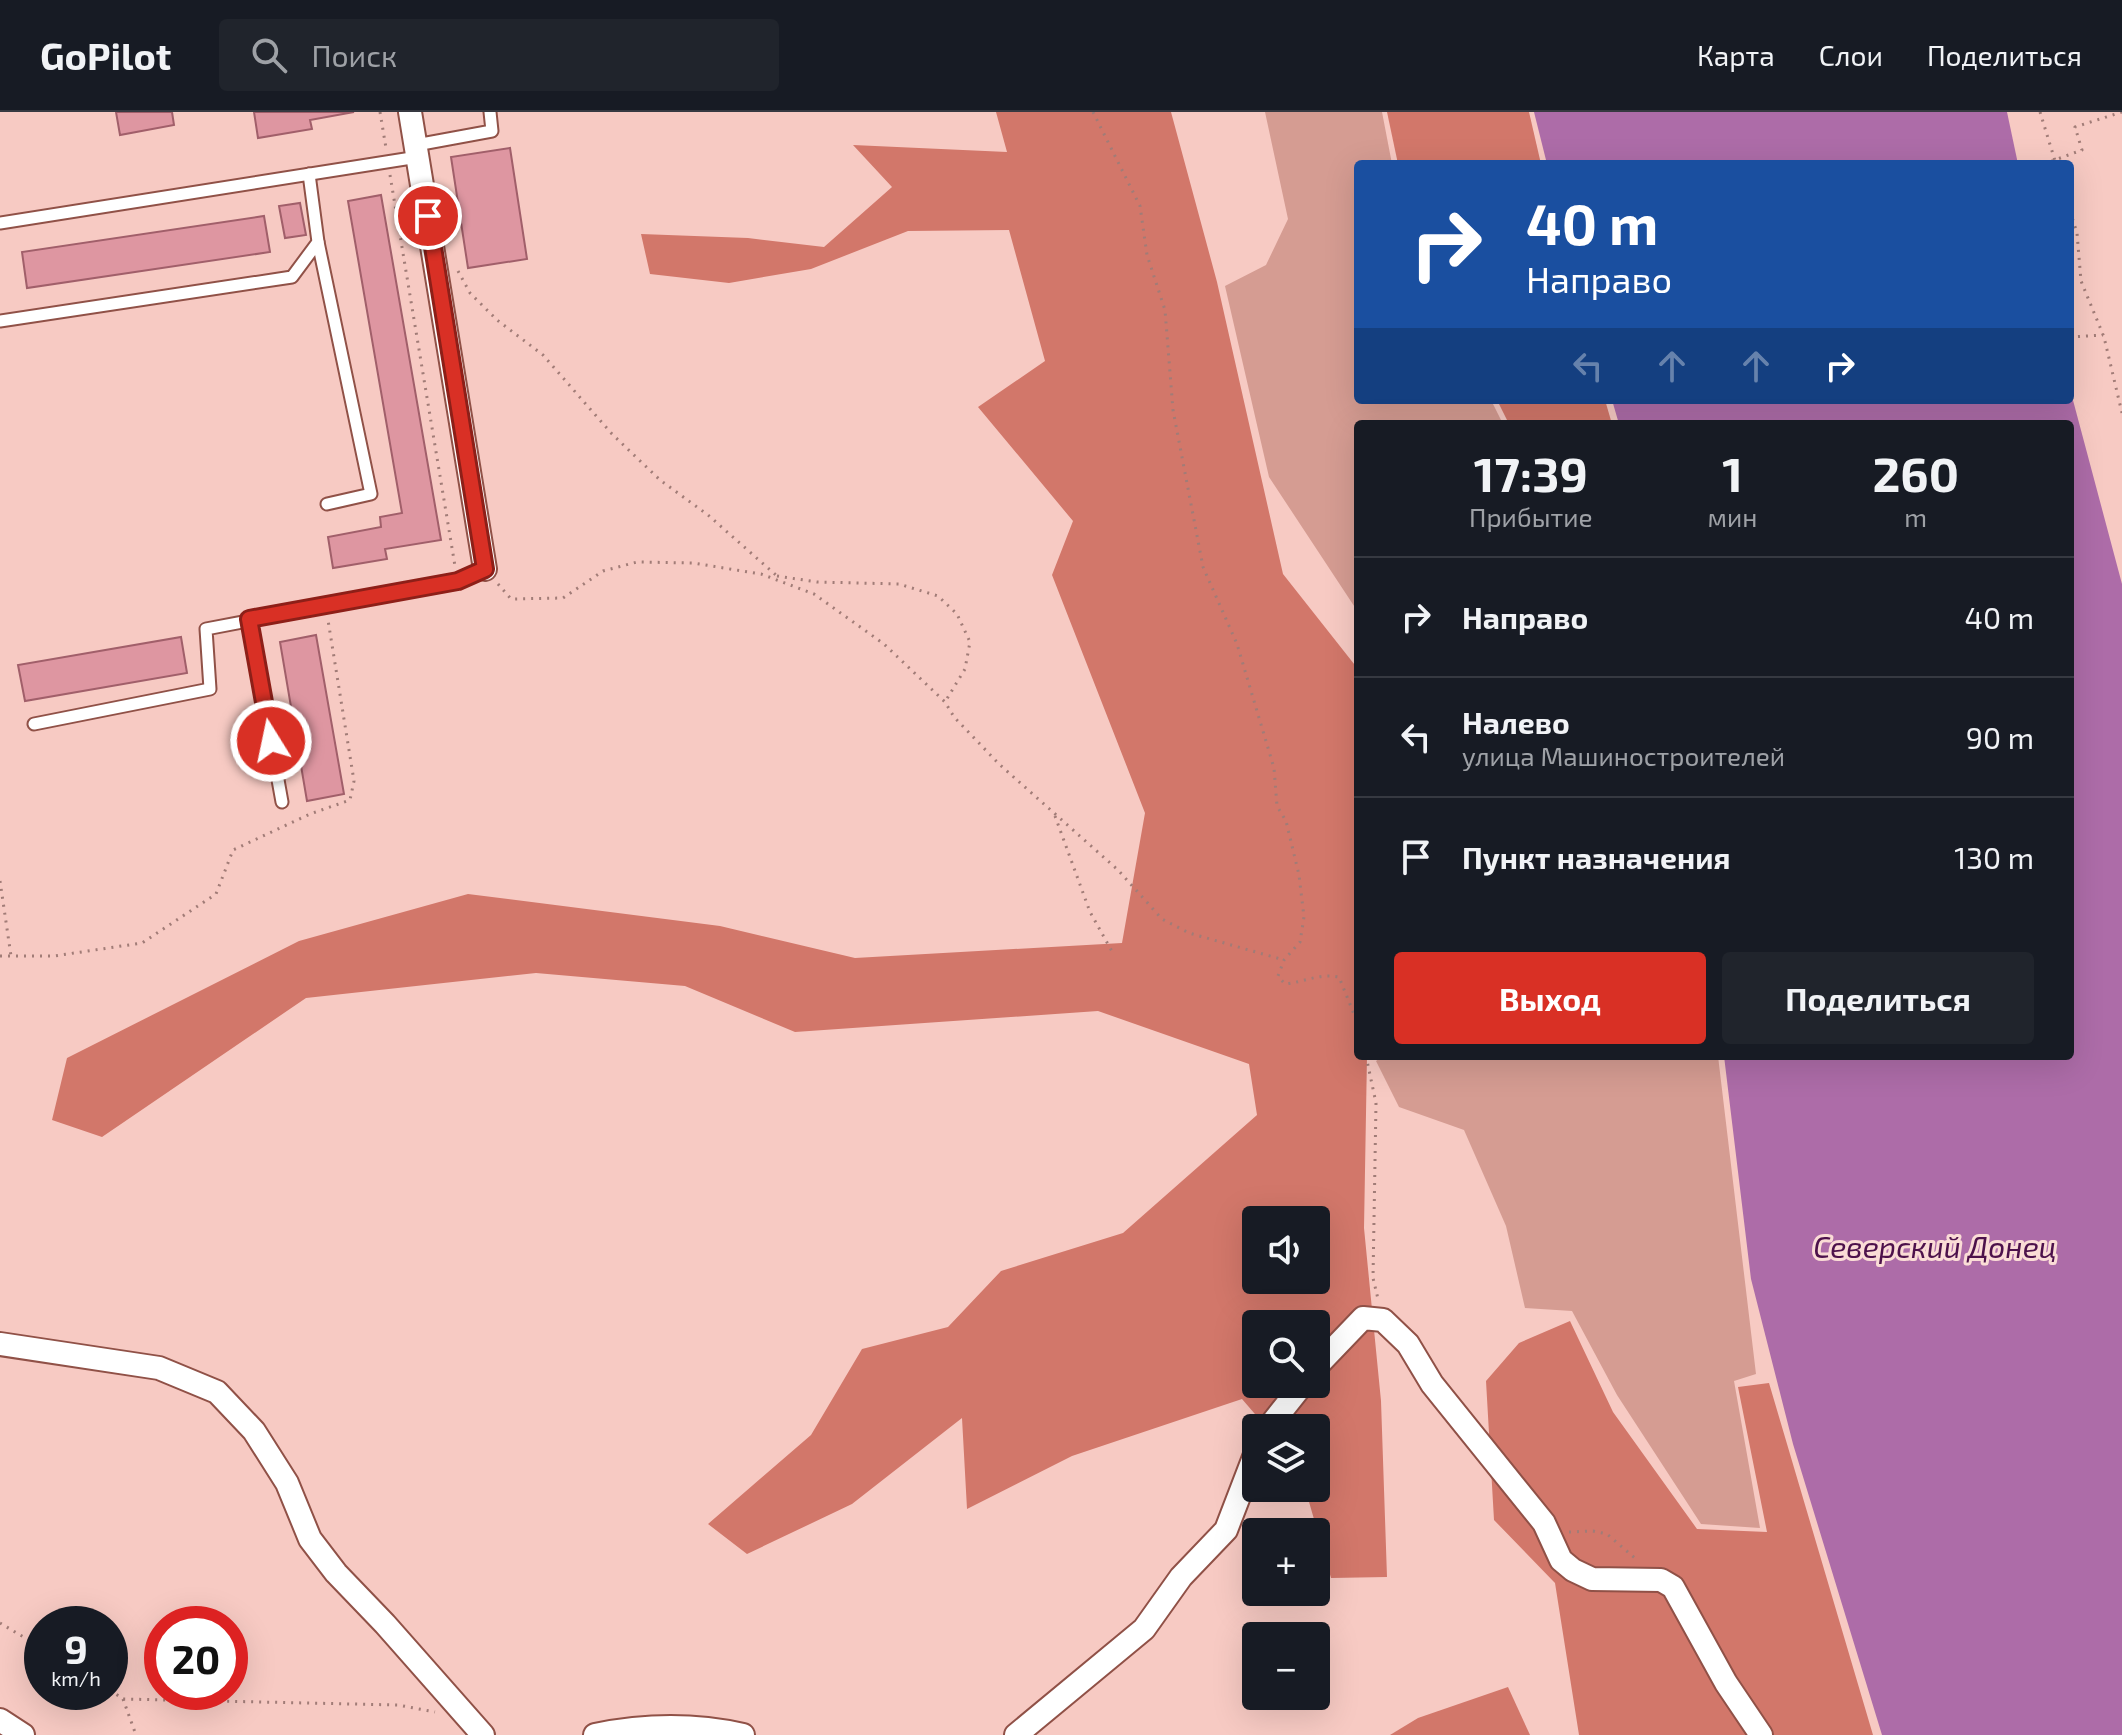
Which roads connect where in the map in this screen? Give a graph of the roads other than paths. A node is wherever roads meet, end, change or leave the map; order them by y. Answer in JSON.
{"nodes":[{"id":1,"x":410,"y":112,"type":"edge"},
{"id":2,"x":490,"y":112,"type":"edge"},
{"id":3,"x":417,"y":151,"type":"junction"},
{"id":4,"x":309,"y":174,"type":"junction"},
{"id":5,"x":0,"y":223,"type":"edge"},
{"id":6,"x":318,"y":242,"type":"junction"},
{"id":7,"x":0,"y":321,"type":"edge"},
{"id":8,"x":327,"y":504,"type":"dead end"},
{"id":9,"x":485,"y":569,"type":"joint"},
{"id":10,"x":249,"y":619,"type":"junction"},
{"id":11,"x":34,"y":724,"type":"dead end"},
{"id":12,"x":282,"y":802,"type":"dead end"},
{"id":13,"x":0,"y":1344,"type":"edge"},
{"id":14,"x":1330,"y":1352,"type":"edge"},
{"id":15,"x":1292,"y":1398,"type":"edge"},
{"id":16,"x":1279,"y":1414,"type":"edge"},
{"id":17,"x":1242,"y":1488,"type":"edge"},
{"id":18,"x":0,"y":1720,"type":"edge"},
{"id":19,"x":475,"y":1727,"type":"edge"},
{"id":20,"x":23,"y":1735,"type":"edge"},
{"id":21,"x":595,"y":1735,"type":"edge"},
{"id":22,"x":743,"y":1735,"type":"edge"},
{"id":23,"x":1016,"y":1735,"type":"edge"},
{"id":24,"x":1761,"y":1735,"type":"edge"}],
"edges":[{"from":1,"to":3,"type":"street"},
{"from":2,"to":3,"type":"lane"},
{"from":3,"to":4,"type":"lane"},
{"from":3,"to":9,"type":"street"},
{"from":4,"to":5,"type":"lane"},
{"from":4,"to":6,"type":"lane"},
{"from":6,"to":7,"type":"lane"},
{"from":6,"to":8,"type":"lane"},
{"from":9,"to":10,"type":"lane"},
{"from":10,"to":11,"type":"lane"},
{"from":10,"to":12,"type":"lane"},
{"from":13,"to":19,"type":"street"},
{"from":14,"to":24,"type":"street"},
{"from":15,"to":16,"type":"street"},
{"from":17,"to":23,"type":"street"},
{"from":18,"to":20,"type":"street"},
{"from":21,"to":22,"type":"street"}]}
